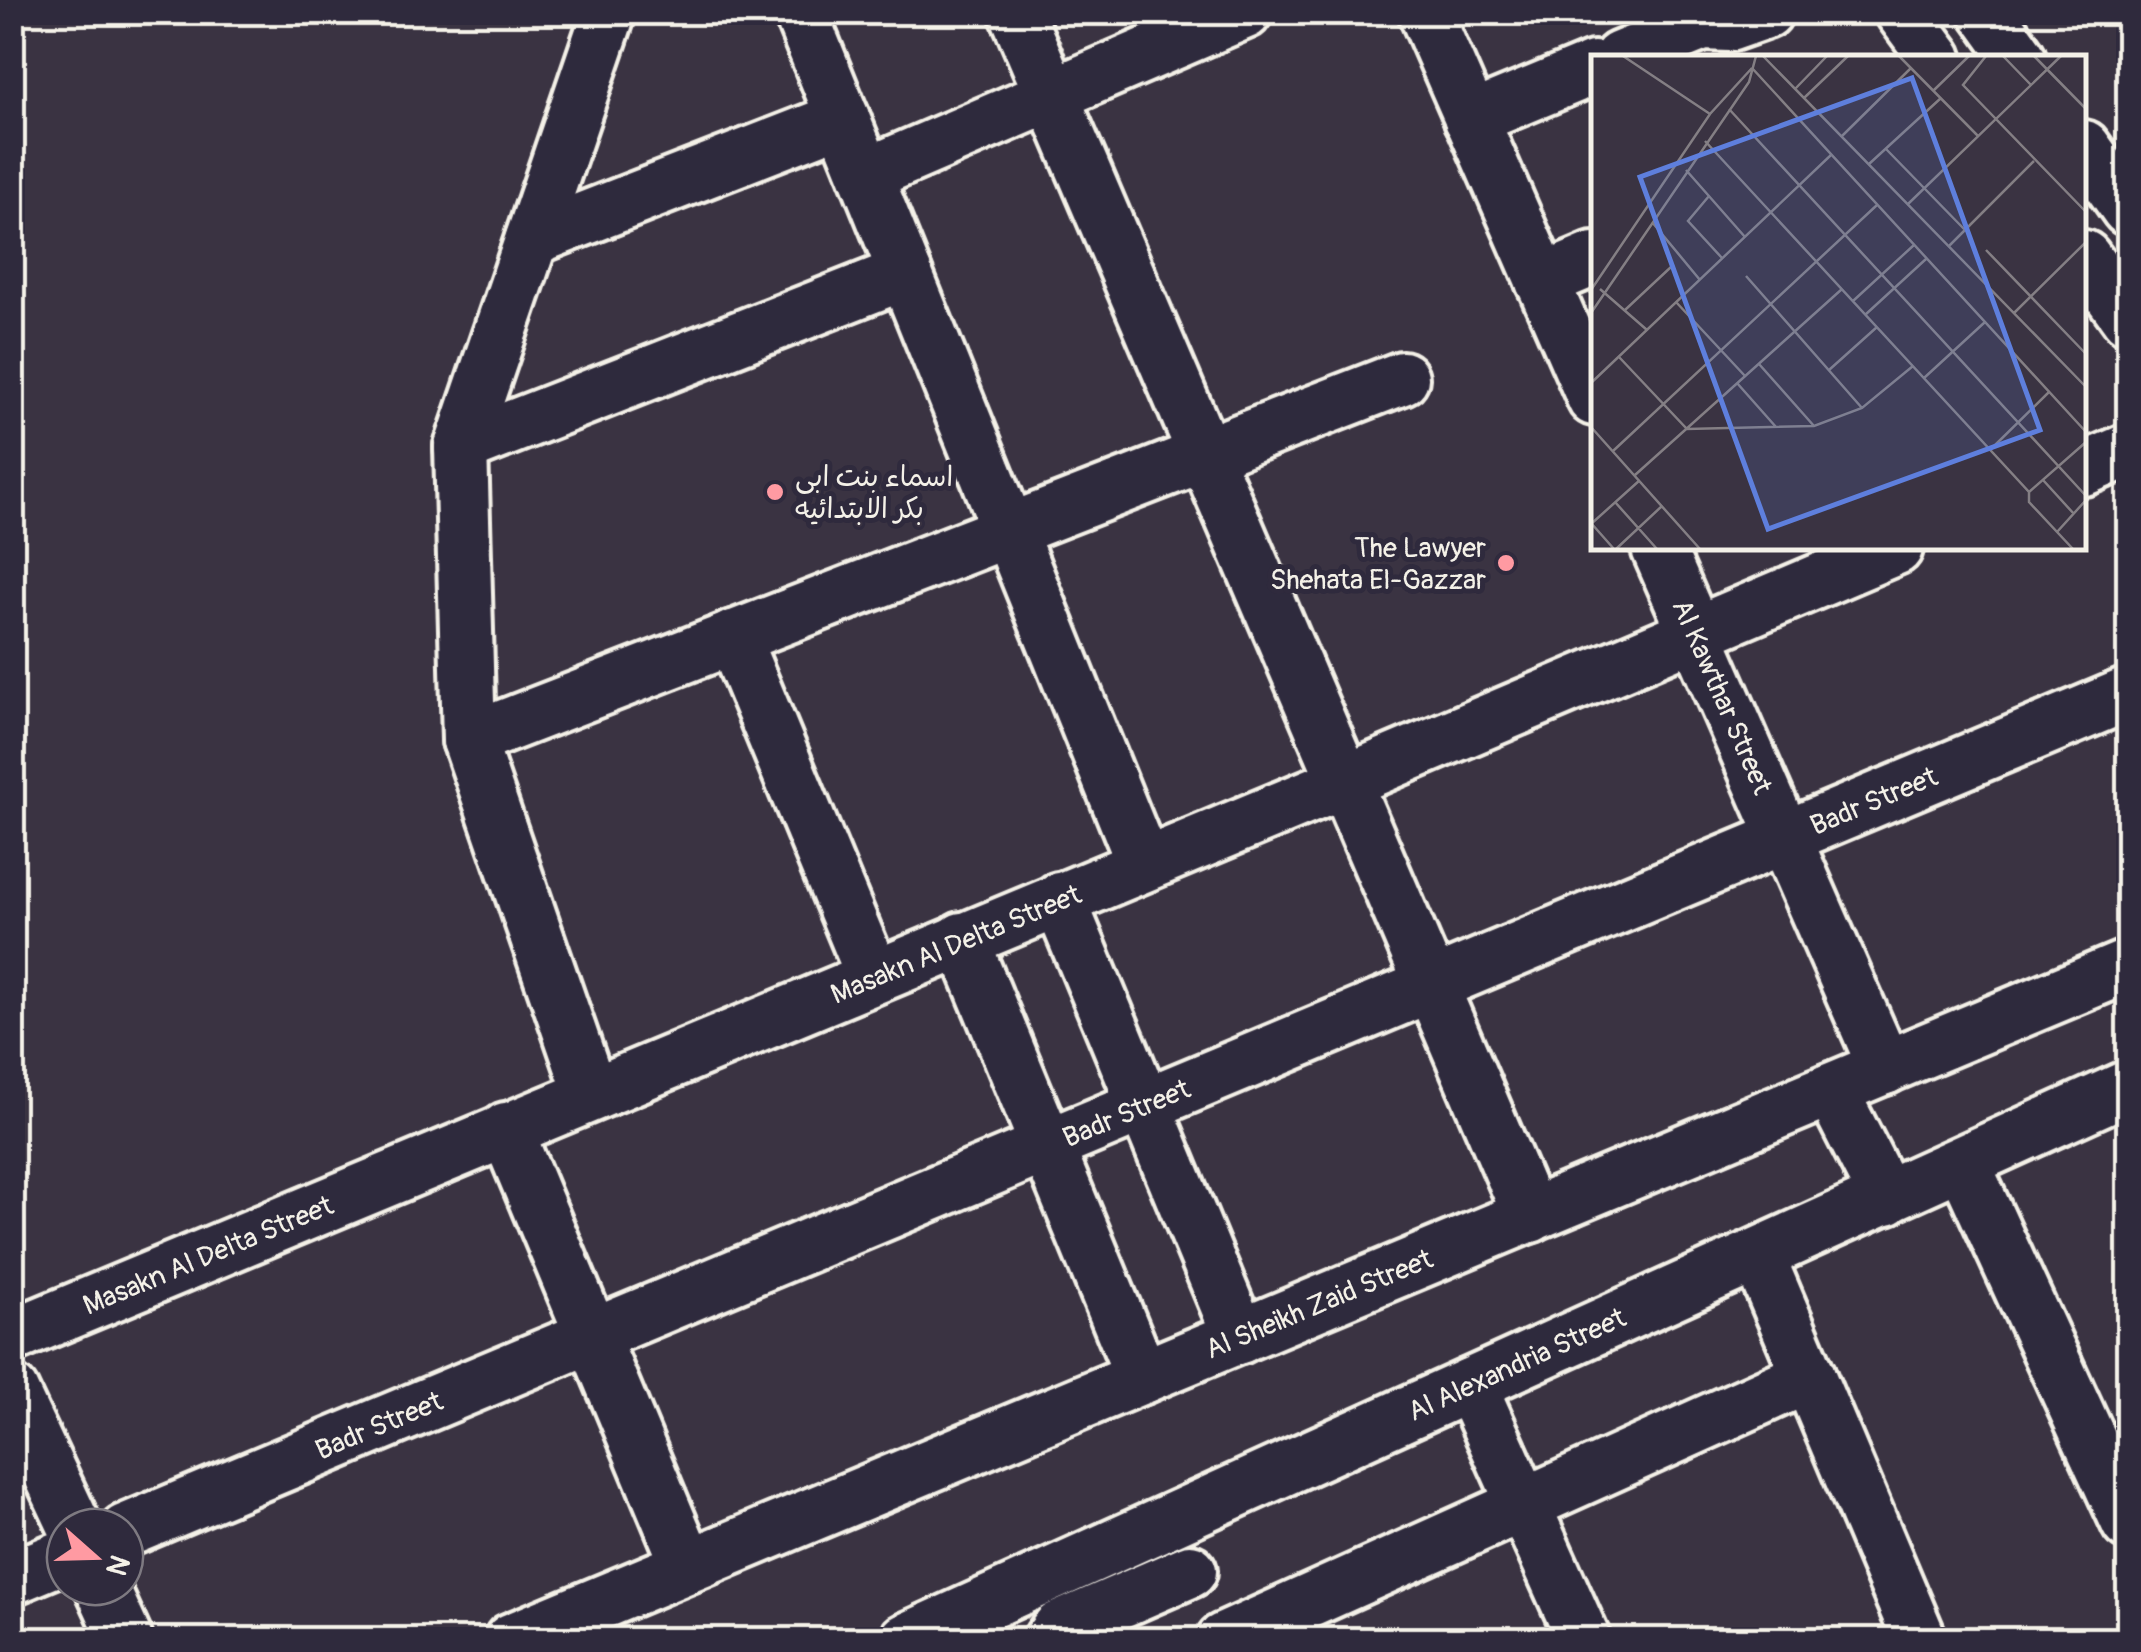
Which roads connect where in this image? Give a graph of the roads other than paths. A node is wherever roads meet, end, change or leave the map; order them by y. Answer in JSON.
{"nodes":[{"id":1,"x":609,"y":12,"type":"edge"},
{"id":2,"x":800,"y":12,"type":"edge"},
{"id":3,"x":1016,"y":12,"type":"edge"},
{"id":4,"x":1245,"y":12,"type":"edge"},
{"id":5,"x":1424,"y":12,"type":"edge"},
{"id":6,"x":1766,"y":12,"type":"edge"},
{"id":7,"x":1902,"y":12,"type":"edge"},
{"id":8,"x":1986,"y":12,"type":"edge"},
{"id":9,"x":1627,"y":55,"type":"edge"},
{"id":10,"x":1934,"y":55,"type":"edge"},
{"id":11,"x":2017,"y":55,"type":"edge"},
{"id":12,"x":1591,"y":69,"type":"edge"},
{"id":13,"x":1051,"y":95,"type":"junction"},
{"id":14,"x":843,"y":118,"type":"junction"},
{"id":15,"x":1471,"y":118,"type":"junction"},
{"id":16,"x":2086,"y":150,"type":"edge"},
{"id":17,"x":866,"y":175,"type":"junction"},
{"id":18,"x":2128,"y":209,"type":"edge"},
{"id":19,"x":532,"y":239,"type":"junction"},
{"id":20,"x":1591,"y":260,"type":"edge"},
{"id":21,"x":2086,"y":263,"type":"edge"},
{"id":22,"x":905,"y":273,"type":"junction"},
{"id":23,"x":1542,"y":281,"type":"junction"},
{"id":24,"x":2128,"y":318,"type":"edge"},
{"id":25,"x":1402,"y":378,"type":"dead end"},
{"id":26,"x":1591,"y":392,"type":"edge"},
{"id":27,"x":461,"y":447,"type":"junction"},
{"id":28,"x":2128,"y":450,"type":"edge"},
{"id":29,"x":1204,"y":454,"type":"junction"},
{"id":30,"x":2086,"y":468,"type":"edge"},
{"id":31,"x":1009,"y":530,"type":"junction"},
{"id":32,"x":1659,"y":550,"type":"edge"},
{"id":33,"x":1891,"y":550,"type":"edge"},
{"id":34,"x":1695,"y":632,"type":"junction"},
{"id":35,"x":733,"y":638,"type":"junction"},
{"id":36,"x":2128,"y":694,"type":"edge"},
{"id":37,"x":469,"y":740,"type":"junction"},
{"id":38,"x":1344,"y":782,"type":"junction"},
{"id":39,"x":1784,"y":838,"type":"junction"},
{"id":40,"x":1143,"y":863,"type":"junction"},
{"id":41,"x":1059,"y":898,"type":"junction"},
{"id":42,"x":962,"y":939,"type":"junction"},
{"id":43,"x":2128,"y":966,"type":"edge"},
{"id":44,"x":873,"y":976,"type":"junction"},
{"id":45,"x":1432,"y":986,"type":"junction"},
{"id":46,"x":1885,"y":1068,"type":"junction"},
{"id":47,"x":2128,"y":1087,"type":"edge"},
{"id":48,"x":1831,"y":1090,"type":"junction"},
{"id":49,"x":591,"y":1094,"type":"junction"},
{"id":50,"x":1144,"y":1105,"type":"junction"},
{"id":51,"x":506,"y":1129,"type":"junction"},
{"id":52,"x":1047,"y":1146,"type":"junction"},
{"id":53,"x":1964,"y":1164,"type":"junction"},
{"id":54,"x":1886,"y":1198,"type":"junction"},
{"id":55,"x":1530,"y":1216,"type":"junction"},
{"id":56,"x":1758,"y":1256,"type":"junction"},
{"id":57,"x":12,"y":1336,"type":"edge"},
{"id":58,"x":592,"y":1336,"type":"junction"},
{"id":59,"x":1240,"y":1337,"type":"junction"},
{"id":60,"x":1809,"y":1376,"type":"junction"},
{"id":61,"x":1142,"y":1377,"type":"junction"},
{"id":62,"x":1470,"y":1385,"type":"junction"},
{"id":63,"x":12,"y":1392,"type":"edge"},
{"id":64,"x":1523,"y":1504,"type":"junction"},
{"id":65,"x":66,"y":1507,"type":"edge"},
{"id":66,"x":1167,"y":1522,"type":"junction"},
{"id":67,"x":145,"y":1523,"type":"edge"},
{"id":68,"x":2128,"y":1523,"type":"edge"},
{"id":69,"x":45,"y":1564,"type":"edge"},
{"id":70,"x":688,"y":1566,"type":"junction"},
{"id":71,"x":1190,"y":1572,"type":"junction"},
{"id":72,"x":12,"y":1578,"type":"edge"},
{"id":73,"x":111,"y":1607,"type":"edge"},
{"id":74,"x":126,"y":1640,"type":"edge"},
{"id":75,"x":511,"y":1640,"type":"edge"},
{"id":76,"x":906,"y":1640,"type":"edge"},
{"id":77,"x":1050,"y":1640,"type":"edge"},
{"id":78,"x":1222,"y":1640,"type":"edge"},
{"id":79,"x":1584,"y":1640,"type":"edge"},
{"id":80,"x":1920,"y":1640,"type":"edge"}],
"edges":[{"from":1,"to":19,"type":"street"},
{"from":2,"to":14,"type":"street"},
{"from":3,"to":13,"type":"street"},
{"from":4,"to":13,"type":"street"},
{"from":5,"to":15,"type":"street"},
{"from":6,"to":9,"type":"street"},
{"from":7,"to":10,"type":"street"},
{"from":8,"to":11,"type":"street"},
{"from":12,"to":15,"type":"street"},
{"from":13,"to":17,"type":"street"},
{"from":13,"to":29,"type":"street"},
{"from":14,"to":17,"type":"street"},
{"from":14,"to":19,"type":"street"},
{"from":15,"to":23,"type":"street"},
{"from":16,"to":18,"type":"street"},
{"from":17,"to":22,"type":"street"},
{"from":19,"to":27,"type":"street"},
{"from":20,"to":23,"type":"street"},
{"from":21,"to":24,"type":"street"},
{"from":22,"to":27,"type":"street"},
{"from":22,"to":31,"type":"street"},
{"from":23,"to":26,"type":"street"},
{"from":25,"to":29,"type":"street"},
{"from":27,"to":37,"type":"street"},
{"from":28,"to":30,"type":"street"},
{"from":29,"to":31,"type":"street"},
{"from":29,"to":38,"type":"street"},
{"from":31,"to":35,"type":"street"},
{"from":31,"to":40,"type":"street"},
{"from":32,"to":34,"type":"street","name":"Al Kawthar Street"},
{"from":33,"to":34,"type":"street","name":"Masakn Al Delta Street"},
{"from":34,"to":38,"type":"street","name":"Masakn Al Delta Street"},
{"from":34,"to":39,"type":"street","name":"Al Kawthar Street"},
{"from":35,"to":37,"type":"street"},
{"from":35,"to":44,"type":"street"},
{"from":36,"to":39,"type":"street","name":"Badr Street"},
{"from":37,"to":49,"type":"street"},
{"from":38,"to":40,"type":"street","name":"Masakn Al Delta Street"},
{"from":38,"to":45,"type":"street"},
{"from":39,"to":45,"type":"street","name":"Badr Street"},
{"from":39,"to":46,"type":"street","name":"Al Kawthar Street"},
{"from":40,"to":41,"type":"street","name":"Masakn Al Delta Street"},
{"from":41,"to":42,"type":"street","name":"Masakn Al Delta Street"},
{"from":41,"to":50,"type":"street"},
{"from":42,"to":44,"type":"street","name":"Masakn Al Delta Street"},
{"from":42,"to":52,"type":"street"},
{"from":43,"to":46,"type":"street","name":"Al Sheikh Zaid Street"},
{"from":44,"to":49,"type":"street","name":"Masakn Al Delta Street"},
{"from":45,"to":50,"type":"street","name":"Badr Street"},
{"from":45,"to":55,"type":"street"},
{"from":46,"to":48,"type":"street","name":"Al Sheikh Zaid Street"},
{"from":47,"to":53,"type":"street","name":"Al Alexandria Street"},
{"from":48,"to":54,"type":"street"},
{"from":48,"to":55,"type":"street","name":"Al Sheikh Zaid Street"},
{"from":49,"to":51,"type":"street","name":"Masakn Al Delta Street"},
{"from":50,"to":52,"type":"street","name":"Badr Street"},
{"from":50,"to":59,"type":"street"},
{"from":51,"to":57,"type":"street","name":"Masakn Al Delta Street"},
{"from":51,"to":58,"type":"street"},
{"from":52,"to":58,"type":"street","name":"Badr Street"},
{"from":52,"to":61,"type":"street"},
{"from":53,"to":54,"type":"street","name":"Al Alexandria Street"},
{"from":53,"to":68,"type":"street"},
{"from":54,"to":56,"type":"street","name":"Al Alexandria Street"},
{"from":55,"to":59,"type":"street","name":"Al Sheikh Zaid Street"},
{"from":56,"to":60,"type":"street"},
{"from":56,"to":62,"type":"street","name":"Al Alexandria Street"},
{"from":58,"to":67,"type":"street","name":"Badr Street"},
{"from":58,"to":70,"type":"street"},
{"from":59,"to":61,"type":"street","name":"Al Sheikh Zaid Street"},
{"from":60,"to":64,"type":"street"},
{"from":60,"to":80,"type":"street"},
{"from":61,"to":70,"type":"street","name":"Al Sheikh Zaid Street"},
{"from":62,"to":64,"type":"street"},
{"from":62,"to":66,"type":"street","name":"Al Alexandria Street"},
{"from":63,"to":65,"type":"street"},
{"from":64,"to":78,"type":"street"},
{"from":64,"to":79,"type":"street"},
{"from":66,"to":71,"type":"street"},
{"from":66,"to":76,"type":"street","name":"Al Alexandria Street"},
{"from":69,"to":72,"type":"street"},
{"from":70,"to":75,"type":"street","name":"Al Sheikh Zaid Street"},
{"from":71,"to":77,"type":"street"},
{"from":71,"to":78,"type":"street"},
{"from":73,"to":74,"type":"street"}]}
